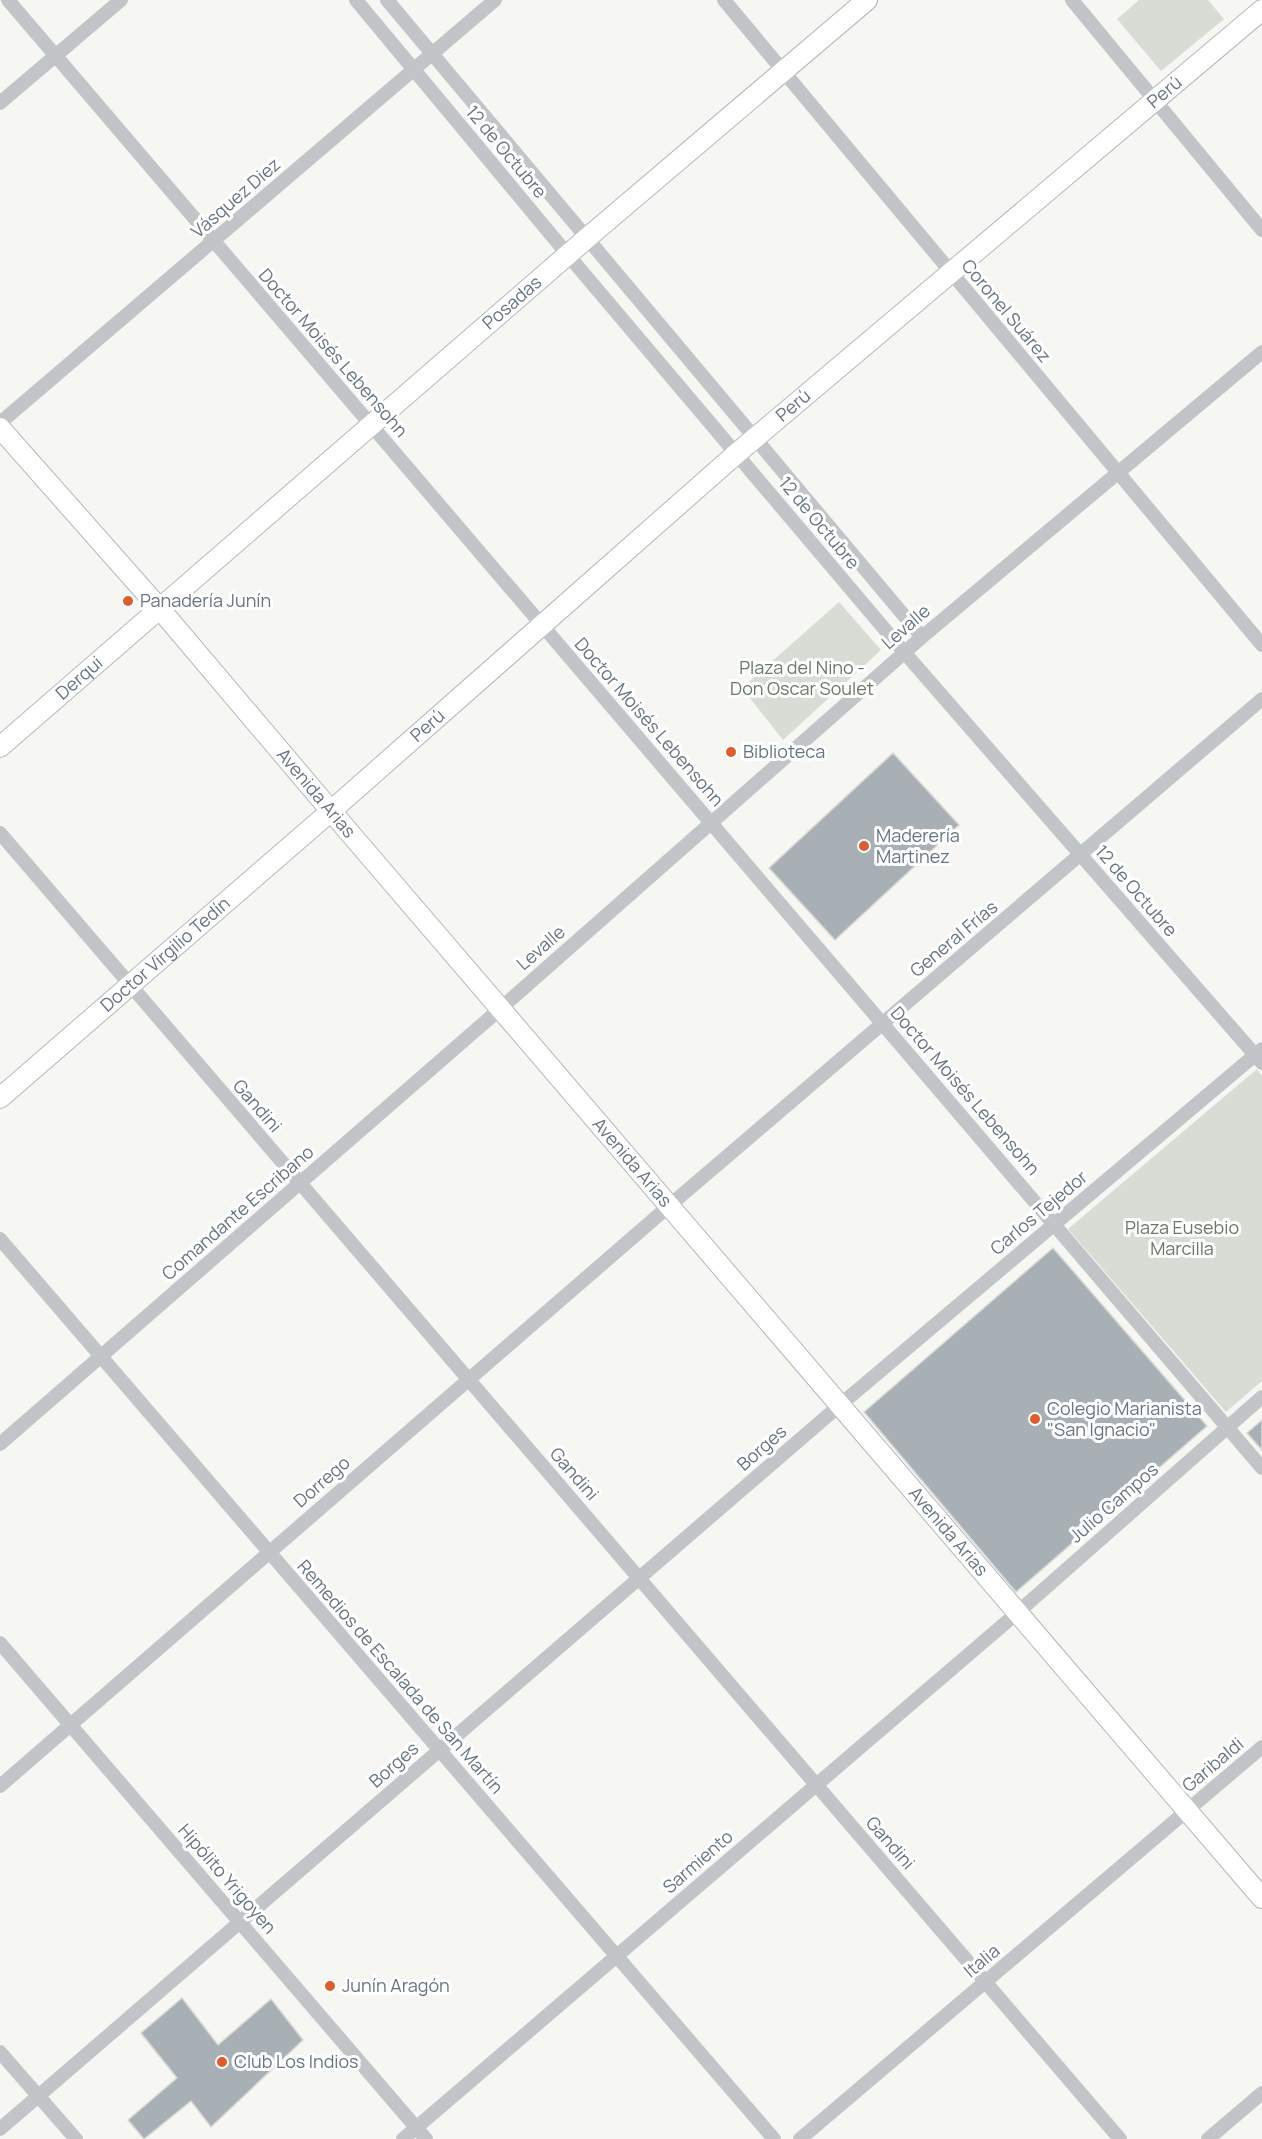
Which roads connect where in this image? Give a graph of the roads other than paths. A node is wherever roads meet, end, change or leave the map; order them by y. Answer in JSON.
{"nodes":[{"id":1,"x":8,"y":0,"type":"edge"},
{"id":2,"x":121,"y":0,"type":"edge"},
{"id":3,"x":356,"y":0,"type":"edge"},
{"id":4,"x":387,"y":0,"type":"edge"},
{"id":5,"x":495,"y":0,"type":"edge"},
{"id":6,"x":724,"y":0,"type":"edge"},
{"id":7,"x":867,"y":0,"type":"edge"},
{"id":8,"x":1072,"y":0,"type":"edge"},
{"id":9,"x":1262,"y":10,"type":"edge"},
{"id":10,"x":432,"y":54,"type":"junction"},
{"id":11,"x":56,"y":57,"type":"junction"},
{"id":12,"x":414,"y":69,"type":"junction"},
{"id":13,"x":784,"y":71,"type":"junction"},
{"id":14,"x":1155,"y":99,"type":"junction"},
{"id":15,"x":0,"y":103,"type":"edge"},
{"id":16,"x":1262,"y":230,"type":"edge"},
{"id":17,"x":587,"y":238,"type":"junction"},
{"id":18,"x":213,"y":241,"type":"junction"},
{"id":19,"x":568,"y":255,"type":"junction"},
{"id":20,"x":951,"y":273,"type":"junction"},
{"id":21,"x":1262,"y":352,"type":"edge"},
{"id":22,"x":0,"y":423,"type":"edge"},
{"id":23,"x":371,"y":426,"type":"junction"},
{"id":24,"x":0,"y":428,"type":"edge"},
{"id":25,"x":755,"y":438,"type":"junction"},
{"id":26,"x":736,"y":453,"type":"junction"},
{"id":27,"x":1117,"y":472,"type":"junction"},
{"id":28,"x":160,"y":609,"type":"junction"},
{"id":29,"x":542,"y":625,"type":"junction"},
{"id":30,"x":921,"y":637,"type":"junction"},
{"id":31,"x":1262,"y":645,"type":"edge"},
{"id":32,"x":904,"y":652,"type":"junction"},
{"id":33,"x":1262,"y":699,"type":"edge"},
{"id":34,"x":0,"y":747,"type":"edge"},
{"id":35,"x":331,"y":811,"type":"junction"},
{"id":36,"x":711,"y":822,"type":"junction"},
{"id":37,"x":0,"y":833,"type":"edge"},
{"id":38,"x":1080,"y":855,"type":"junction"},
{"id":39,"x":130,"y":985,"type":"junction"},
{"id":40,"x":500,"y":1009,"type":"junction"},
{"id":41,"x":883,"y":1023,"type":"junction"},
{"id":42,"x":1260,"y":1056,"type":"edge"},
{"id":43,"x":0,"y":1098,"type":"edge"},
{"id":44,"x":300,"y":1183,"type":"junction"},
{"id":45,"x":669,"y":1206,"type":"junction"},
{"id":46,"x":1055,"y":1223,"type":"junction"},
{"id":47,"x":0,"y":1239,"type":"edge"},
{"id":48,"x":101,"y":1356,"type":"junction"},
{"id":49,"x":468,"y":1379,"type":"junction"},
{"id":50,"x":1262,"y":1397,"type":"edge"},
{"id":51,"x":840,"y":1405,"type":"junction"},
{"id":52,"x":1228,"y":1427,"type":"junction"},
{"id":53,"x":0,"y":1444,"type":"edge"},
{"id":54,"x":1262,"y":1468,"type":"edge"},
{"id":55,"x":269,"y":1552,"type":"junction"},
{"id":56,"x":639,"y":1578,"type":"junction"},
{"id":57,"x":1017,"y":1612,"type":"junction"},
{"id":58,"x":0,"y":1643,"type":"edge"},
{"id":59,"x":70,"y":1725,"type":"junction"},
{"id":60,"x":1262,"y":1747,"type":"edge"},
{"id":61,"x":439,"y":1750,"type":"junction"},
{"id":62,"x":816,"y":1785,"type":"junction"},
{"id":63,"x":0,"y":1786,"type":"edge"},
{"id":64,"x":1187,"y":1811,"type":"junction"},
{"id":65,"x":1262,"y":1898,"type":"edge"},
{"id":66,"x":240,"y":1922,"type":"junction"},
{"id":67,"x":616,"y":1956,"type":"junction"},
{"id":68,"x":985,"y":1982,"type":"junction"},
{"id":69,"x":0,"y":2052,"type":"edge"},
{"id":70,"x":1262,"y":2093,"type":"edge"},
{"id":71,"x":38,"y":2096,"type":"junction"},
{"id":72,"x":416,"y":2127,"type":"junction"},
{"id":73,"x":0,"y":2129,"type":"edge"},
{"id":74,"x":76,"y":2139,"type":"edge"},
{"id":75,"x":403,"y":2139,"type":"edge"},
{"id":76,"x":426,"y":2139,"type":"edge"},
{"id":77,"x":774,"y":2139,"type":"edge"},
{"id":78,"x":800,"y":2139,"type":"edge"},
{"id":79,"x":1120,"y":2139,"type":"edge"},
{"id":80,"x":1208,"y":2139,"type":"edge"}],
"edges":[{"from":1,"to":11,"type":"street","name":"Doctor Moisés Lebensohn"},
{"from":2,"to":11,"type":"street"},
{"from":3,"to":12,"type":"street","name":"12 de Octubre"},
{"from":4,"to":10,"type":"street","name":"12 de Octubre"},
{"from":5,"to":10,"type":"street","name":"Vásquez Diez"},
{"from":6,"to":13,"type":"street","name":"Coronel Suárez"},
{"from":7,"to":13,"type":"main road","name":"Posadas"},
{"from":8,"to":14,"type":"street"},
{"from":9,"to":14,"type":"main road","name":"Perú"},
{"from":10,"to":12,"type":"street","name":"Vásquez Diez"},
{"from":10,"to":17,"type":"street","name":"12 de Octubre"},
{"from":11,"to":15,"type":"street"},
{"from":11,"to":18,"type":"street","name":"Doctor Moisés Lebensohn"},
{"from":12,"to":18,"type":"street","name":"Vásquez Diez"},
{"from":12,"to":19,"type":"street","name":"12 de Octubre"},
{"from":13,"to":17,"type":"main road","name":"Posadas"},
{"from":13,"to":20,"type":"street","name":"Coronel Suárez"},
{"from":14,"to":16,"type":"street"},
{"from":14,"to":20,"type":"main road","name":"Perú"},
{"from":17,"to":19,"type":"main road","name":"Posadas"},
{"from":17,"to":25,"type":"street","name":"12 de Octubre"},
{"from":18,"to":22,"type":"street","name":"Vásquez Diez"},
{"from":18,"to":23,"type":"street","name":"Doctor Moisés Lebensohn"},
{"from":19,"to":23,"type":"main road","name":"Posadas"},
{"from":19,"to":26,"type":"street","name":"12 de Octubre"},
{"from":20,"to":25,"type":"main road","name":"Perú"},
{"from":20,"to":27,"type":"street","name":"Coronel Suárez"},
{"from":21,"to":27,"type":"street","name":"Levalle"},
{"from":23,"to":28,"type":"main road","name":"Posadas"},
{"from":23,"to":29,"type":"street","name":"Doctor Moisés Lebensohn"},
{"from":24,"to":28,"type":"main road","name":"Avenida Arias"},
{"from":25,"to":26,"type":"main road","name":"Perú"},
{"from":25,"to":30,"type":"street","name":"12 de Octubre"},
{"from":26,"to":29,"type":"main road","name":"Perú"},
{"from":26,"to":32,"type":"street","name":"12 de Octubre"},
{"from":27,"to":30,"type":"street","name":"Levalle"},
{"from":27,"to":31,"type":"street","name":"Coronel Suárez"},
{"from":28,"to":34,"type":"main road","name":"Derqui"},
{"from":28,"to":35,"type":"main road","name":"Avenida Arias"},
{"from":29,"to":35,"type":"main road","name":"Perú"},
{"from":29,"to":36,"type":"street","name":"Doctor Moisés Lebensohn"},
{"from":30,"to":32,"type":"street","name":"Levalle"},
{"from":32,"to":36,"type":"street","name":"Levalle"},
{"from":32,"to":38,"type":"street","name":"12 de Octubre"},
{"from":33,"to":38,"type":"street","name":"General Frías"},
{"from":35,"to":39,"type":"main road","name":"Doctor Virgilio Tedín"},
{"from":35,"to":40,"type":"main road","name":"Avenida Arias"},
{"from":36,"to":40,"type":"street","name":"Levalle"},
{"from":36,"to":41,"type":"street","name":"Doctor Moisés Lebensohn"},
{"from":37,"to":39,"type":"street","name":"Gandini"},
{"from":38,"to":41,"type":"street","name":"General Frías"},
{"from":38,"to":42,"type":"street","name":"12 de Octubre"},
{"from":39,"to":43,"type":"main road","name":"Doctor Virgilio Tedín"},
{"from":39,"to":44,"type":"street","name":"Gandini"},
{"from":40,"to":44,"type":"street","name":"Comandante Escribano"},
{"from":40,"to":45,"type":"main road","name":"Avenida Arias"},
{"from":41,"to":45,"type":"street","name":"General Frías"},
{"from":41,"to":46,"type":"street","name":"Doctor Moisés Lebensohn"},
{"from":42,"to":46,"type":"street","name":"Carlos Tejedor"},
{"from":44,"to":48,"type":"street","name":"Comandante Escribano"},
{"from":44,"to":49,"type":"street","name":"Gandini"},
{"from":45,"to":49,"type":"street","name":"Dorrego"},
{"from":45,"to":51,"type":"main road","name":"Avenida Arias"},
{"from":46,"to":51,"type":"street","name":"Carlos Tejedor"},
{"from":46,"to":52,"type":"street","name":"Doctor Moisés Lebensohn"},
{"from":47,"to":48,"type":"street","name":"Remedios de Escalada de San Martín"},
{"from":48,"to":53,"type":"street","name":"Comandante Escribano"},
{"from":48,"to":55,"type":"street","name":"Remedios de Escalada de San Martín"},
{"from":49,"to":55,"type":"street","name":"Dorrego"},
{"from":49,"to":56,"type":"street","name":"Gandini"},
{"from":50,"to":52,"type":"street","name":"Julio Campos"},
{"from":51,"to":56,"type":"street","name":"Borges"},
{"from":51,"to":57,"type":"main road","name":"Avenida Arias"},
{"from":52,"to":54,"type":"street","name":"Doctor Moisés Lebensohn"},
{"from":52,"to":57,"type":"street","name":"Julio Campos"},
{"from":55,"to":59,"type":"street","name":"Dorrego"},
{"from":55,"to":61,"type":"street","name":"Remedios de Escalada de San Martín"},
{"from":56,"to":61,"type":"street","name":"Borges"},
{"from":56,"to":62,"type":"street","name":"Gandini"},
{"from":57,"to":62,"type":"street","name":"Sarmiento"},
{"from":57,"to":64,"type":"main road","name":"Avenida Arias"},
{"from":58,"to":59,"type":"street","name":"Hipólito Yrigoyen"},
{"from":59,"to":63,"type":"street","name":"Dorrego"},
{"from":59,"to":66,"type":"street","name":"Hipólito Yrigoyen"},
{"from":60,"to":64,"type":"street","name":"Garibaldi"},
{"from":61,"to":66,"type":"street","name":"Borges"},
{"from":61,"to":67,"type":"street","name":"Remedios de Escalada de San Martín"},
{"from":62,"to":67,"type":"street","name":"Sarmiento"},
{"from":62,"to":68,"type":"street","name":"Gandini"},
{"from":64,"to":65,"type":"main road","name":"Avenida Arias"},
{"from":64,"to":68,"type":"street","name":"Italia"},
{"from":66,"to":71,"type":"street","name":"Borges"},
{"from":66,"to":72,"type":"street","name":"Hipólito Yrigoyen"},
{"from":67,"to":72,"type":"street","name":"Sarmiento"},
{"from":67,"to":77,"type":"street","name":"Remedios de Escalada de San Martín"},
{"from":68,"to":78,"type":"street","name":"Italia"},
{"from":68,"to":79,"type":"street","name":"Gandini"},
{"from":69,"to":71,"type":"street"},
{"from":70,"to":80,"type":"street"},
{"from":71,"to":73,"type":"street","name":"Borges"},
{"from":71,"to":74,"type":"street"},
{"from":72,"to":75,"type":"street","name":"Sarmiento"},
{"from":72,"to":76,"type":"street","name":"Hipólito Yrigoyen"}]}
